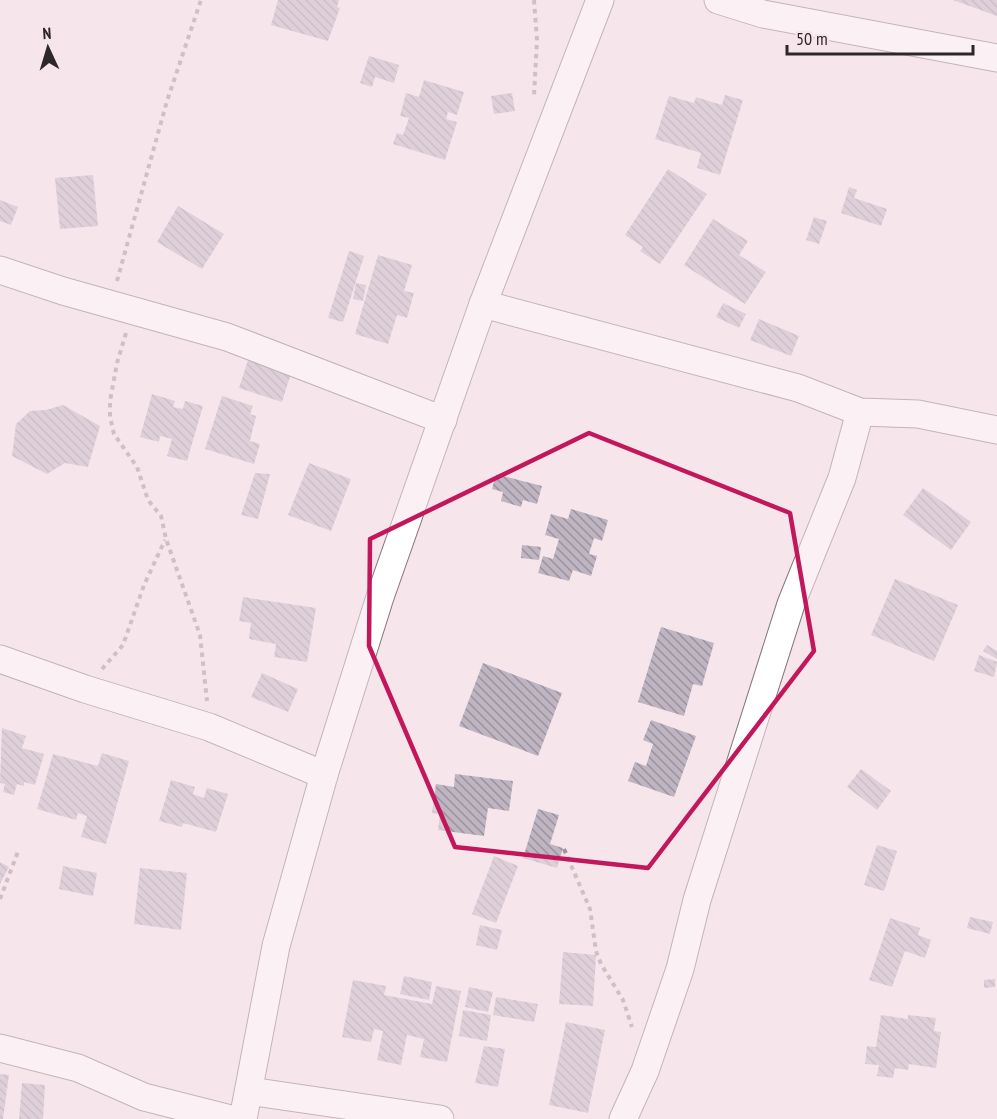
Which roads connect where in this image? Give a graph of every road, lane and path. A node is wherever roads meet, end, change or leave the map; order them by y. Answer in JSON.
{"nodes":[{"id":1,"x":201,"y":0,"type":"edge"},
{"id":2,"x":534,"y":0,"type":"edge"},
{"id":3,"x":600,"y":0,"type":"edge"},
{"id":4,"x":717,"y":0,"type":"edge"},
{"id":5,"x":997,"y":58,"type":"edge"},
{"id":6,"x":535,"y":100,"type":"dead end"},
{"id":7,"x":0,"y":270,"type":"edge"},
{"id":8,"x":483,"y":304,"type":"junction"},
{"id":9,"x":122,"y":306,"type":"junction"},
{"id":10,"x":860,"y":412,"type":"junction"},
{"id":11,"x":443,"y":420,"type":"junction"},
{"id":12,"x":997,"y":430,"type":"edge"},
{"id":13,"x":166,"y":539,"type":"junction"},
{"id":14,"x":0,"y":659,"type":"edge"},
{"id":15,"x":85,"y":689,"type":"junction"},
{"id":16,"x":209,"y":727,"type":"junction"},
{"id":17,"x":324,"y":775,"type":"junction"},
{"id":18,"x":19,"y":849,"type":"dead end"},
{"id":19,"x":564,"y":849,"type":"dead end"},
{"id":20,"x":0,"y":899,"type":"edge"},
{"id":21,"x":0,"y":1048,"type":"edge"},
{"id":22,"x":645,"y":1071,"type":"junction"},
{"id":23,"x":249,"y":1091,"type":"junction"},
{"id":24,"x":231,"y":1119,"type":"edge"},
{"id":25,"x":243,"y":1119,"type":"edge"},
{"id":26,"x":440,"y":1119,"type":"edge"},
{"id":27,"x":623,"y":1119,"type":"edge"}],
"edges":[{"from":1,"to":9,"type":"path"},
{"from":2,"to":6,"type":"path"},
{"from":3,"to":8,"type":"street"},
{"from":4,"to":5,"type":"street"},
{"from":7,"to":9,"type":"street"},
{"from":8,"to":10,"type":"street"},
{"from":8,"to":11,"type":"street"},
{"from":9,"to":11,"type":"street"},
{"from":9,"to":13,"type":"path"},
{"from":10,"to":12,"type":"street"},
{"from":10,"to":22,"type":"street"},
{"from":11,"to":17,"type":"street"},
{"from":13,"to":15,"type":"path"},
{"from":13,"to":16,"type":"path"},
{"from":14,"to":15,"type":"street"},
{"from":15,"to":16,"type":"street"},
{"from":16,"to":17,"type":"street"},
{"from":17,"to":23,"type":"street"},
{"from":18,"to":20,"type":"path"},
{"from":19,"to":22,"type":"path"},
{"from":21,"to":24,"type":"street"},
{"from":22,"to":27,"type":"street"},
{"from":23,"to":25,"type":"street"},
{"from":23,"to":26,"type":"street"}]}
